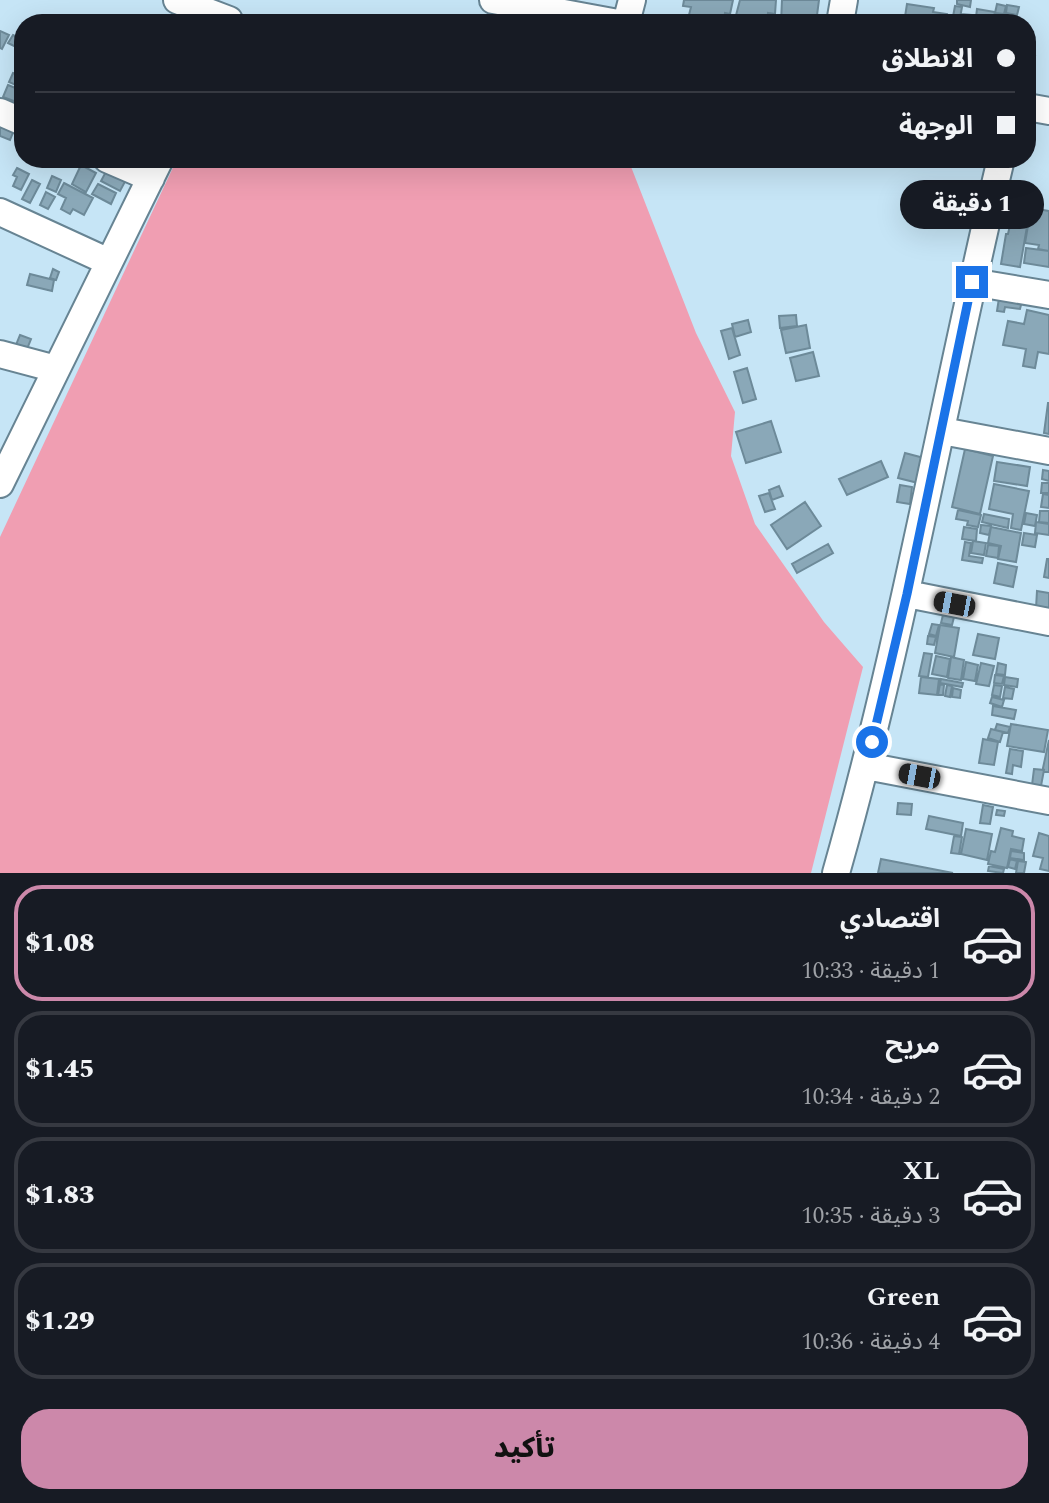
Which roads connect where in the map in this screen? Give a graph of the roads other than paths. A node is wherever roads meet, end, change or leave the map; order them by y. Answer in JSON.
{"nodes":[{"id":1,"x":177,"y":0,"type":"edge"},
{"id":2,"x":493,"y":0,"type":"edge"},
{"id":3,"x":232,"y":14,"type":"edge"},
{"id":4,"x":569,"y":14,"type":"edge"},
{"id":5,"x":999,"y":168,"type":"edge"},
{"id":6,"x":156,"y":169,"type":"edge"},
{"id":7,"x":0,"y":212,"type":"edge"},
{"id":8,"x":109,"y":262,"type":"junction"},
{"id":9,"x":972,"y":282,"type":"junction"},
{"id":10,"x":1049,"y":295,"type":"edge"},
{"id":11,"x":0,"y":354,"type":"edge"},
{"id":12,"x":56,"y":369,"type":"junction"},
{"id":13,"x":942,"y":431,"type":"junction"},
{"id":14,"x":10,"y":441,"type":"edge"},
{"id":15,"x":1049,"y":451,"type":"edge"},
{"id":16,"x":0,"y":484,"type":"edge"},
{"id":17,"x":907,"y":594,"type":"junction"},
{"id":18,"x":1049,"y":622,"type":"edge"},
{"id":19,"x":866,"y":766,"type":"junction"},
{"id":20,"x":1049,"y":802,"type":"edge"},
{"id":21,"x":836,"y":873,"type":"edge"}],
"edges":[{"from":1,"to":3,"type":"street"},
{"from":2,"to":4,"type":"street"},
{"from":5,"to":9,"type":"street"},
{"from":6,"to":8,"type":"street"},
{"from":7,"to":8,"type":"street"},
{"from":8,"to":12,"type":"street"},
{"from":9,"to":10,"type":"street"},
{"from":9,"to":13,"type":"street"},
{"from":11,"to":12,"type":"street"},
{"from":12,"to":14,"type":"street"},
{"from":13,"to":15,"type":"street"},
{"from":13,"to":17,"type":"street"},
{"from":14,"to":16,"type":"street"},
{"from":17,"to":18,"type":"street"},
{"from":17,"to":19,"type":"street"},
{"from":19,"to":20,"type":"street"},
{"from":19,"to":21,"type":"street"}]}
